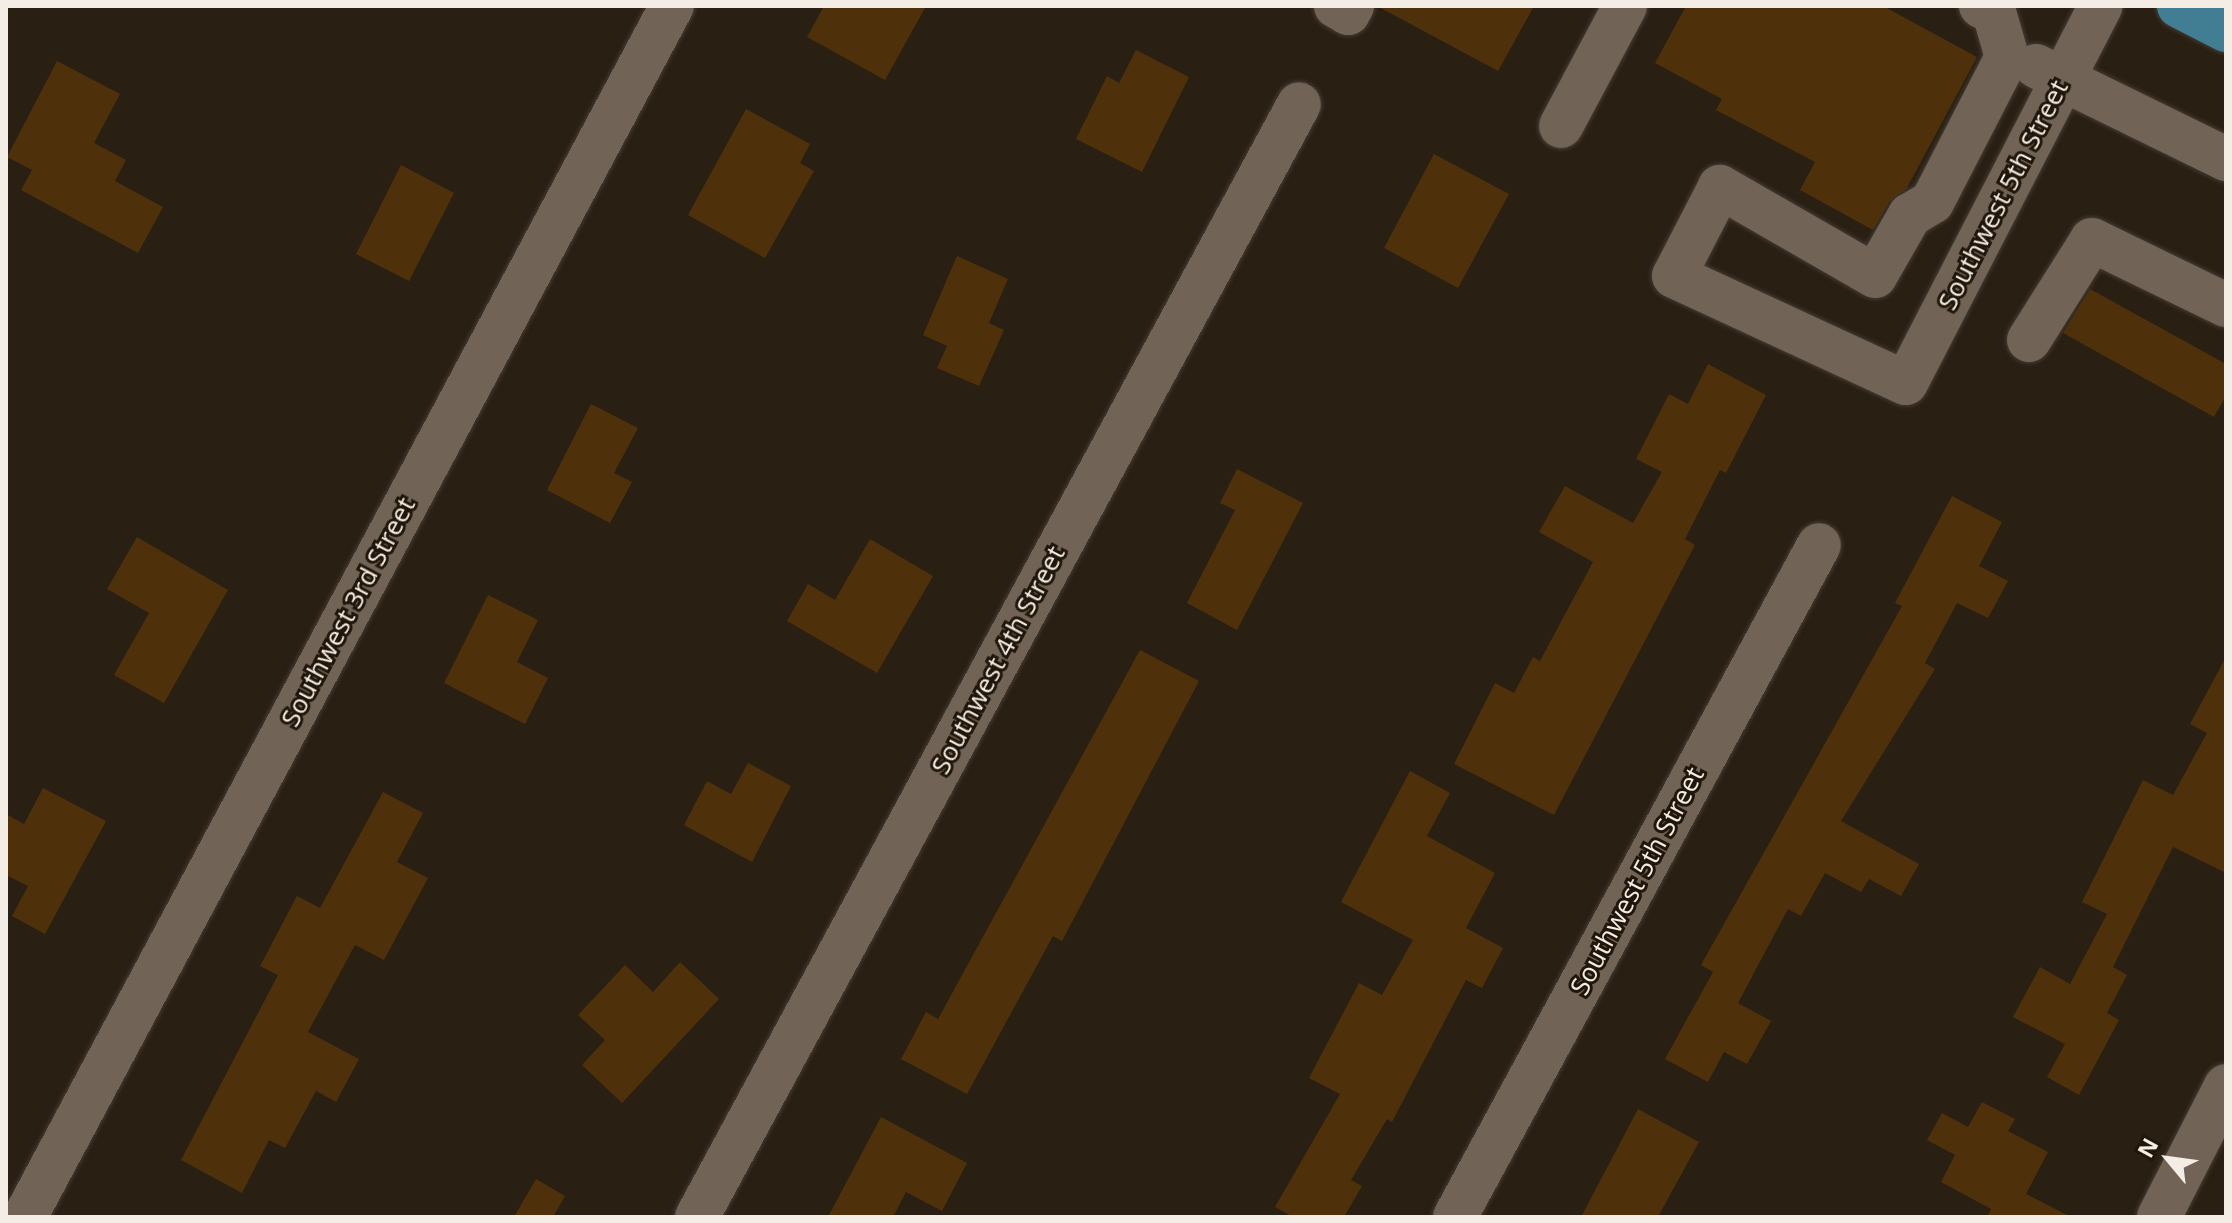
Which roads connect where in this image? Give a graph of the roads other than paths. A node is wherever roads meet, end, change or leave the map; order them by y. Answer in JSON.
{"nodes":[{"id":1,"x":672,"y":6,"type":"edge"},
{"id":2,"x":1981,"y":6,"type":"edge"},
{"id":3,"x":2101,"y":6,"type":"edge"},
{"id":4,"x":2179,"y":6,"type":"edge"},
{"id":5,"x":1624,"y":7,"type":"edge"},
{"id":6,"x":2226,"y":30,"type":"edge"},
{"id":7,"x":2007,"y":57,"type":"junction"},
{"id":8,"x":2065,"y":75,"type":"junction"},
{"id":9,"x":1299,"y":104,"type":"dead end"},
{"id":10,"x":1561,"y":126,"type":"dead end"},
{"id":11,"x":2226,"y":159,"type":"edge"},
{"id":12,"x":2226,"y":305,"type":"edge"},
{"id":13,"x":2029,"y":340,"type":"dead end"},
{"id":14,"x":1819,"y":545,"type":"dead end"},
{"id":15,"x":2226,"y":1086,"type":"edge"},
{"id":16,"x":25,"y":1217,"type":"edge"},
{"id":17,"x":697,"y":1217,"type":"edge"},
{"id":18,"x":1455,"y":1217,"type":"edge"},
{"id":19,"x":2159,"y":1217,"type":"edge"}],
"edges":[{"from":1,"to":16,"type":"street","name":"Southwest 3rd Street"},
{"from":2,"to":7,"type":"street"},
{"from":3,"to":8,"type":"street","name":"Southwest 5th Street"},
{"from":4,"to":6,"type":"main road"},
{"from":5,"to":10,"type":"street"},
{"from":7,"to":8,"type":"street"},
{"from":7,"to":8,"type":"street","name":"Southwest 5th Street"},
{"from":8,"to":11,"type":"street"},
{"from":9,"to":17,"type":"street","name":"Southwest 4th Street"},
{"from":12,"to":13,"type":"street"},
{"from":14,"to":18,"type":"street","name":"Southwest 5th Street"},
{"from":15,"to":19,"type":"street"}]}
